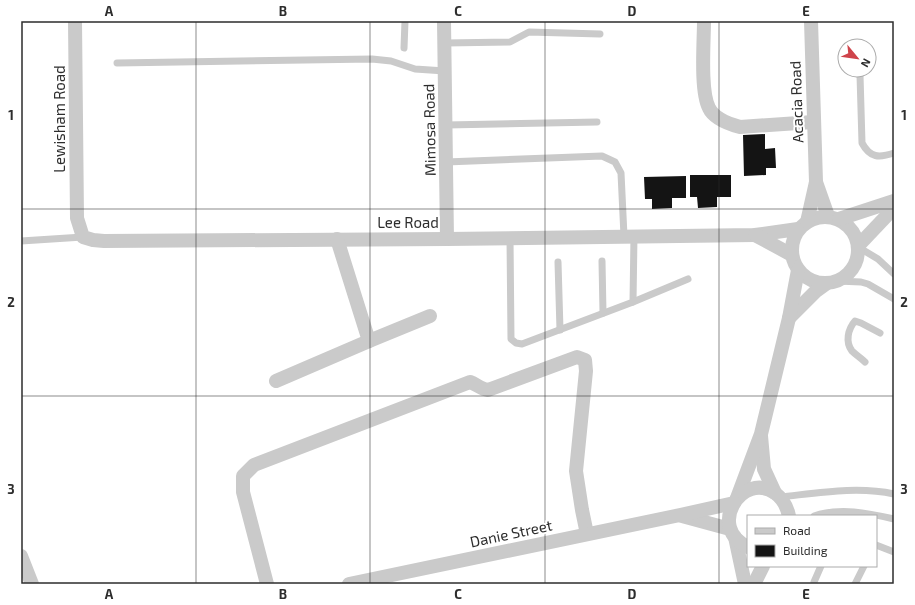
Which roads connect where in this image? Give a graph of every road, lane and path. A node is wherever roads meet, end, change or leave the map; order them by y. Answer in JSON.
{"nodes":[{"id":1,"x":75,"y":21,"type":"edge"},
{"id":2,"x":405,"y":21,"type":"edge"},
{"id":3,"x":444,"y":21,"type":"edge"},
{"id":4,"x":704,"y":21,"type":"edge"},
{"id":5,"x":811,"y":21,"type":"edge"},
{"id":6,"x":600,"y":34,"type":"dead end"},
{"id":7,"x":445,"y":43,"type":"junction"},
{"id":8,"x":404,"y":48,"type":"dead end"},
{"id":9,"x":117,"y":63,"type":"dead end"},
{"id":10,"x":445,"y":71,"type":"junction"},
{"id":11,"x":860,"y":78,"type":"edge"},
{"id":12,"x":597,"y":122,"type":"dead end"},
{"id":13,"x":813,"y":122,"type":"junction"},
{"id":14,"x":446,"y":125,"type":"junction"},
{"id":15,"x":894,"y":153,"type":"edge"},
{"id":16,"x":446,"y":162,"type":"junction"},
{"id":17,"x":816,"y":182,"type":"junction"},
{"id":18,"x":894,"y":201,"type":"edge"},
{"id":19,"x":894,"y":208,"type":"edge"},
{"id":20,"x":834,"y":218,"type":"junction"},
{"id":21,"x":802,"y":225,"type":"junction"},
{"id":22,"x":755,"y":235,"type":"junction"},
{"id":23,"x":629,"y":236,"type":"junction"},
{"id":24,"x":83,"y":237,"type":"junction"},
{"id":25,"x":510,"y":238,"type":"junction"},
{"id":26,"x":337,"y":239,"type":"junction"},
{"id":27,"x":447,"y":239,"type":"junction"},
{"id":28,"x":21,"y":241,"type":"edge"},
{"id":29,"x":858,"y":246,"type":"junction"},
{"id":30,"x":792,"y":255,"type":"junction"},
{"id":31,"x":602,"y":261,"type":"dead end"},
{"id":32,"x":558,"y":262,"type":"dead end"},
{"id":33,"x":798,"y":270,"type":"junction"},
{"id":34,"x":894,"y":274,"type":"edge"},
{"id":35,"x":688,"y":278,"type":"dead end"},
{"id":36,"x":832,"y":282,"type":"junction"},
{"id":37,"x":894,"y":299,"type":"edge"},
{"id":38,"x":633,"y":302,"type":"junction"},
{"id":39,"x":603,"y":313,"type":"junction"},
{"id":40,"x":430,"y":316,"type":"dead end"},
{"id":41,"x":789,"y":318,"type":"junction"},
{"id":42,"x":560,"y":330,"type":"junction"},
{"id":43,"x":880,"y":333,"type":"dead end"},
{"id":44,"x":369,"y":341,"type":"junction"},
{"id":45,"x":865,"y":362,"type":"dead end"},
{"id":46,"x":276,"y":381,"type":"dead end"},
{"id":47,"x":761,"y":434,"type":"junction"},
{"id":48,"x":894,"y":494,"type":"edge"},
{"id":49,"x":778,"y":495,"type":"junction"},
{"id":50,"x":736,"y":500,"type":"junction"},
{"id":51,"x":838,"y":514,"type":"edge"},
{"id":52,"x":680,"y":515,"type":"junction"},
{"id":53,"x":789,"y":515,"type":"edge"},
{"id":54,"x":826,"y":515,"type":"edge"},
{"id":55,"x":894,"y":518,"type":"edge"},
{"id":56,"x":733,"y":533,"type":"junction"},
{"id":57,"x":587,"y":534,"type":"junction"},
{"id":58,"x":877,"y":545,"type":"edge"},
{"id":59,"x":747,"y":546,"type":"edge"},
{"id":60,"x":894,"y":552,"type":"edge"},
{"id":61,"x":21,"y":556,"type":"edge"},
{"id":62,"x":762,"y":567,"type":"edge"},
{"id":63,"x":821,"y":567,"type":"edge"},
{"id":64,"x":864,"y":567,"type":"edge"},
{"id":65,"x":814,"y":582,"type":"dead end"},
{"id":66,"x":32,"y":584,"type":"edge"},
{"id":67,"x":267,"y":584,"type":"edge"},
{"id":68,"x":349,"y":584,"type":"edge"},
{"id":69,"x":745,"y":584,"type":"edge"},
{"id":70,"x":754,"y":584,"type":"edge"},
{"id":71,"x":855,"y":584,"type":"edge"}],
"edges":[{"from":1,"to":24,"type":"street","name":"Lewisham Road"},
{"from":2,"to":8,"type":"lane"},
{"from":3,"to":7,"type":"street","name":"Mimosa Road"},
{"from":4,"to":13,"type":"street"},
{"from":5,"to":13,"type":"street","name":"Acacia Road"},
{"from":6,"to":7,"type":"lane"},
{"from":7,"to":10,"type":"street","name":"Mimosa Road"},
{"from":9,"to":10,"type":"lane"},
{"from":10,"to":14,"type":"street","name":"Mimosa Road"},
{"from":11,"to":15,"type":"lane"},
{"from":12,"to":14,"type":"lane"},
{"from":13,"to":17,"type":"street","name":"Acacia Road"},
{"from":14,"to":16,"type":"street","name":"Mimosa Road"},
{"from":16,"to":23,"type":"lane"},
{"from":16,"to":27,"type":"street","name":"Mimosa Road"},
{"from":17,"to":20,"type":"street","name":"Acacia Road"},
{"from":17,"to":21,"type":"street","name":"Acacia Road"},
{"from":18,"to":20,"type":"street"},
{"from":19,"to":29,"type":"street"},
{"from":20,"to":21,"type":"street"},
{"from":20,"to":29,"type":"street"},
{"from":21,"to":22,"type":"street","name":"Lee Road"},
{"from":21,"to":30,"type":"street"},
{"from":22,"to":23,"type":"street","name":"Lee Road"},
{"from":22,"to":30,"type":"street","name":"Lee Road"},
{"from":23,"to":25,"type":"street","name":"Lee Road"},
{"from":23,"to":38,"type":"lane"},
{"from":24,"to":26,"type":"street","name":"Lee Road"},
{"from":24,"to":28,"type":"lane"},
{"from":25,"to":27,"type":"street","name":"Lee Road"},
{"from":25,"to":42,"type":"lane"},
{"from":26,"to":27,"type":"street","name":"Lee Road"},
{"from":26,"to":44,"type":"street"},
{"from":29,"to":34,"type":"lane"},
{"from":29,"to":36,"type":"street"},
{"from":30,"to":33,"type":"street"},
{"from":31,"to":39,"type":"lane"},
{"from":32,"to":42,"type":"lane"},
{"from":33,"to":36,"type":"street"},
{"from":33,"to":41,"type":"street"},
{"from":35,"to":38,"type":"lane"},
{"from":36,"to":37,"type":"lane"},
{"from":36,"to":41,"type":"street"},
{"from":38,"to":39,"type":"lane"},
{"from":39,"to":42,"type":"lane"},
{"from":40,"to":44,"type":"street"},
{"from":41,"to":47,"type":"street"},
{"from":43,"to":45,"type":"lane"},
{"from":44,"to":46,"type":"street"},
{"from":47,"to":49,"type":"street"},
{"from":47,"to":50,"type":"street"},
{"from":48,"to":49,"type":"lane"},
{"from":49,"to":50,"type":"street","name":"Danie Street"},
{"from":49,"to":53,"type":"street"},
{"from":50,"to":52,"type":"street","name":"Danie Street"},
{"from":50,"to":56,"type":"street"},
{"from":51,"to":54,"type":"lane"},
{"from":51,"to":55,"type":"lane"},
{"from":52,"to":56,"type":"street","name":"Danie Street"},
{"from":52,"to":57,"type":"street","name":"Danie Street"},
{"from":56,"to":59,"type":"street"},
{"from":56,"to":69,"type":"street"},
{"from":57,"to":67,"type":"street"},
{"from":57,"to":68,"type":"street","name":"Danie Street"},
{"from":58,"to":60,"type":"lane"},
{"from":61,"to":66,"type":"street"},
{"from":62,"to":70,"type":"street"},
{"from":63,"to":65,"type":"lane"},
{"from":64,"to":71,"type":"lane"}]}
